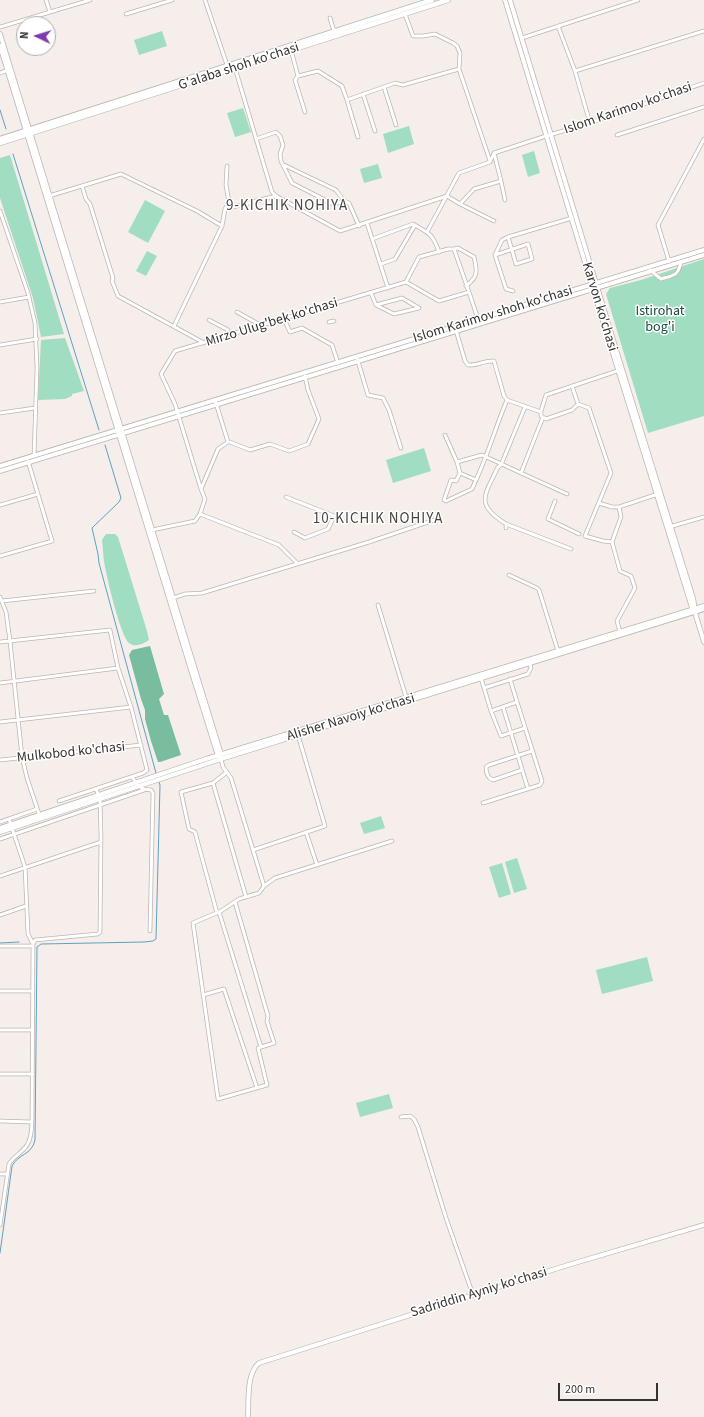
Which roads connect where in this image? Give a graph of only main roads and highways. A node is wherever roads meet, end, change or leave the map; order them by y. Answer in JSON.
{"nodes":[{"id":1,"x":432,"y":0,"type":"edge"},
{"id":2,"x":448,"y":0,"type":"edge"},
{"id":3,"x":505,"y":0,"type":"edge"},
{"id":4,"x":510,"y":0,"type":"edge"},
{"id":5,"x":0,"y":34,"type":"edge"},
{"id":6,"x":0,"y":46,"type":"edge"},
{"id":7,"x":9,"y":70,"type":"junction"},
{"id":8,"x":28,"y":132,"type":"junction"},
{"id":9,"x":549,"y":135,"type":"junction"},
{"id":10,"x":0,"y":139,"type":"edge"},
{"id":11,"x":0,"y":143,"type":"edge"},
{"id":12,"x":704,"y":250,"type":"edge"},
{"id":13,"x":704,"y":255,"type":"edge"},
{"id":14,"x":597,"y":282,"type":"junction"},
{"id":15,"x":592,"y":284,"type":"junction"},
{"id":16,"x":598,"y":288,"type":"junction"},
{"id":17,"x":593,"y":289,"type":"junction"},
{"id":18,"x":455,"y":329,"type":"junction"},
{"id":19,"x":357,"y":359,"type":"junction"},
{"id":20,"x":620,"y":370,"type":"junction"},
{"id":21,"x":305,"y":375,"type":"junction"},
{"id":22,"x":119,"y":432,"type":"junction"},
{"id":23,"x":28,"y":460,"type":"junction"},
{"id":24,"x":0,"y":466,"type":"edge"},
{"id":25,"x":0,"y":471,"type":"edge"},
{"id":26,"x":704,"y":606,"type":"edge"},
{"id":27,"x":704,"y":610,"type":"edge"},
{"id":28,"x":695,"y":612,"type":"junction"},
{"id":29,"x":704,"y":642,"type":"edge"},
{"id":30,"x":453,"y":685,"type":"junction"},
{"id":31,"x":365,"y":712,"type":"junction"},
{"id":32,"x":216,"y":745,"type":"junction"},
{"id":33,"x":234,"y":751,"type":"junction"},
{"id":34,"x":220,"y":756,"type":"junction"},
{"id":35,"x":208,"y":758,"type":"junction"},
{"id":36,"x":163,"y":776,"type":"junction"},
{"id":37,"x":11,"y":826,"type":"junction"},
{"id":38,"x":0,"y":828,"type":"edge"},
{"id":39,"x":0,"y":832,"type":"edge"},
{"id":40,"x":704,"y":1225,"type":"edge"},
{"id":41,"x":248,"y":1417,"type":"edge"}],
"edges":[{"from":1,"to":8,"type":"main road","name":"G'alaba shoh ko'chasi"},
{"from":2,"to":8,"type":"main road","name":"G'alaba shoh ko'chasi"},
{"from":3,"to":9,"type":"main road","name":"Karvon ko'chasi"},
{"from":4,"to":9,"type":"main road"},
{"from":5,"to":7,"type":"main road"},
{"from":6,"to":7,"type":"main road"},
{"from":7,"to":8,"type":"main road"},
{"from":8,"to":10,"type":"main road"},
{"from":8,"to":11,"type":"main road"},
{"from":8,"to":22,"type":"main road"},
{"from":9,"to":14,"type":"main road"},
{"from":9,"to":15,"type":"main road","name":"Karvon ko'chasi"},
{"from":12,"to":14,"type":"main road","name":"Islom Karimov shoh ko'chasi"},
{"from":13,"to":16,"type":"main road","name":"Islom Karimov shoh ko'chasi"},
{"from":14,"to":15,"type":"main road","name":"Islom Karimov shoh ko'chasi"},
{"from":14,"to":16,"type":"main road"},
{"from":15,"to":17,"type":"main road","name":"Karvon ko'chasi"},
{"from":15,"to":18,"type":"main road","name":"Islom Karimov shoh ko'chasi"},
{"from":16,"to":17,"type":"main road","name":"Islom Karimov shoh ko'chasi"},
{"from":16,"to":20,"type":"main road"},
{"from":17,"to":18,"type":"main road","name":"Islom Karimov shoh ko'chasi"},
{"from":17,"to":20,"type":"main road","name":"Karvon ko'chasi"},
{"from":18,"to":19,"type":"main road","name":"Islom Karimov shoh ko'chasi"},
{"from":19,"to":21,"type":"main road","name":"Islom Karimov shoh ko'chasi"},
{"from":19,"to":21,"type":"main road","name":"Islom Karimov shoh ko'chasi"},
{"from":20,"to":28,"type":"main road","name":"Karvon ko'chasi"},
{"from":21,"to":22,"type":"main road","name":"Islom Karimov shoh ko'chasi"},
{"from":22,"to":23,"type":"main road","name":"Islom Karimov shoh ko'chasi"},
{"from":22,"to":23,"type":"main road","name":"Islom Karimov shoh ko'chasi"},
{"from":22,"to":32,"type":"main road"},
{"from":23,"to":24,"type":"main road","name":"Islom Karimov shoh ko'chasi"},
{"from":23,"to":25,"type":"main road","name":"Islom Karimov shoh ko'chasi"},
{"from":26,"to":28,"type":"main road","name":"Alisher Navoiy ko'chasi"},
{"from":27,"to":28,"type":"main road","name":"Alisher Navoiy ko'chasi"},
{"from":28,"to":29,"type":"main road","name":"Karvon ko'chasi"},
{"from":28,"to":30,"type":"main road","name":"Alisher Navoiy ko'chasi"},
{"from":28,"to":30,"type":"main road","name":"Alisher Navoiy ko'chasi"},
{"from":30,"to":31,"type":"main road","name":"Alisher Navoiy ko'chasi"},
{"from":30,"to":31,"type":"main road","name":"Alisher Navoiy ko'chasi"},
{"from":31,"to":33,"type":"main road","name":"Alisher Navoiy ko'chasi"},
{"from":31,"to":34,"type":"main road","name":"Alisher Navoiy ko'chasi"},
{"from":32,"to":33,"type":"main road"},
{"from":32,"to":34,"type":"main road"},
{"from":32,"to":35,"type":"main road"},
{"from":33,"to":34,"type":"main road","name":"Alisher Navoiy ko'chasi"},
{"from":34,"to":35,"type":"main road","name":"Alisher Navoiy ko'chasi"},
{"from":34,"to":36,"type":"main road","name":"Alisher Navoiy ko'chasi"},
{"from":35,"to":36,"type":"main road","name":"Alisher Navoiy ko'chasi"},
{"from":36,"to":37,"type":"main road","name":"Alisher Navoiy ko'chasi"},
{"from":37,"to":38,"type":"main road","name":"Alisher Navoiy ko'chasi"},
{"from":37,"to":39,"type":"main road","name":"Alisher Navoiy ko'chasi"},
{"from":40,"to":41,"type":"main road","name":"Sadriddin Ayniy ko'chasi"}]}
